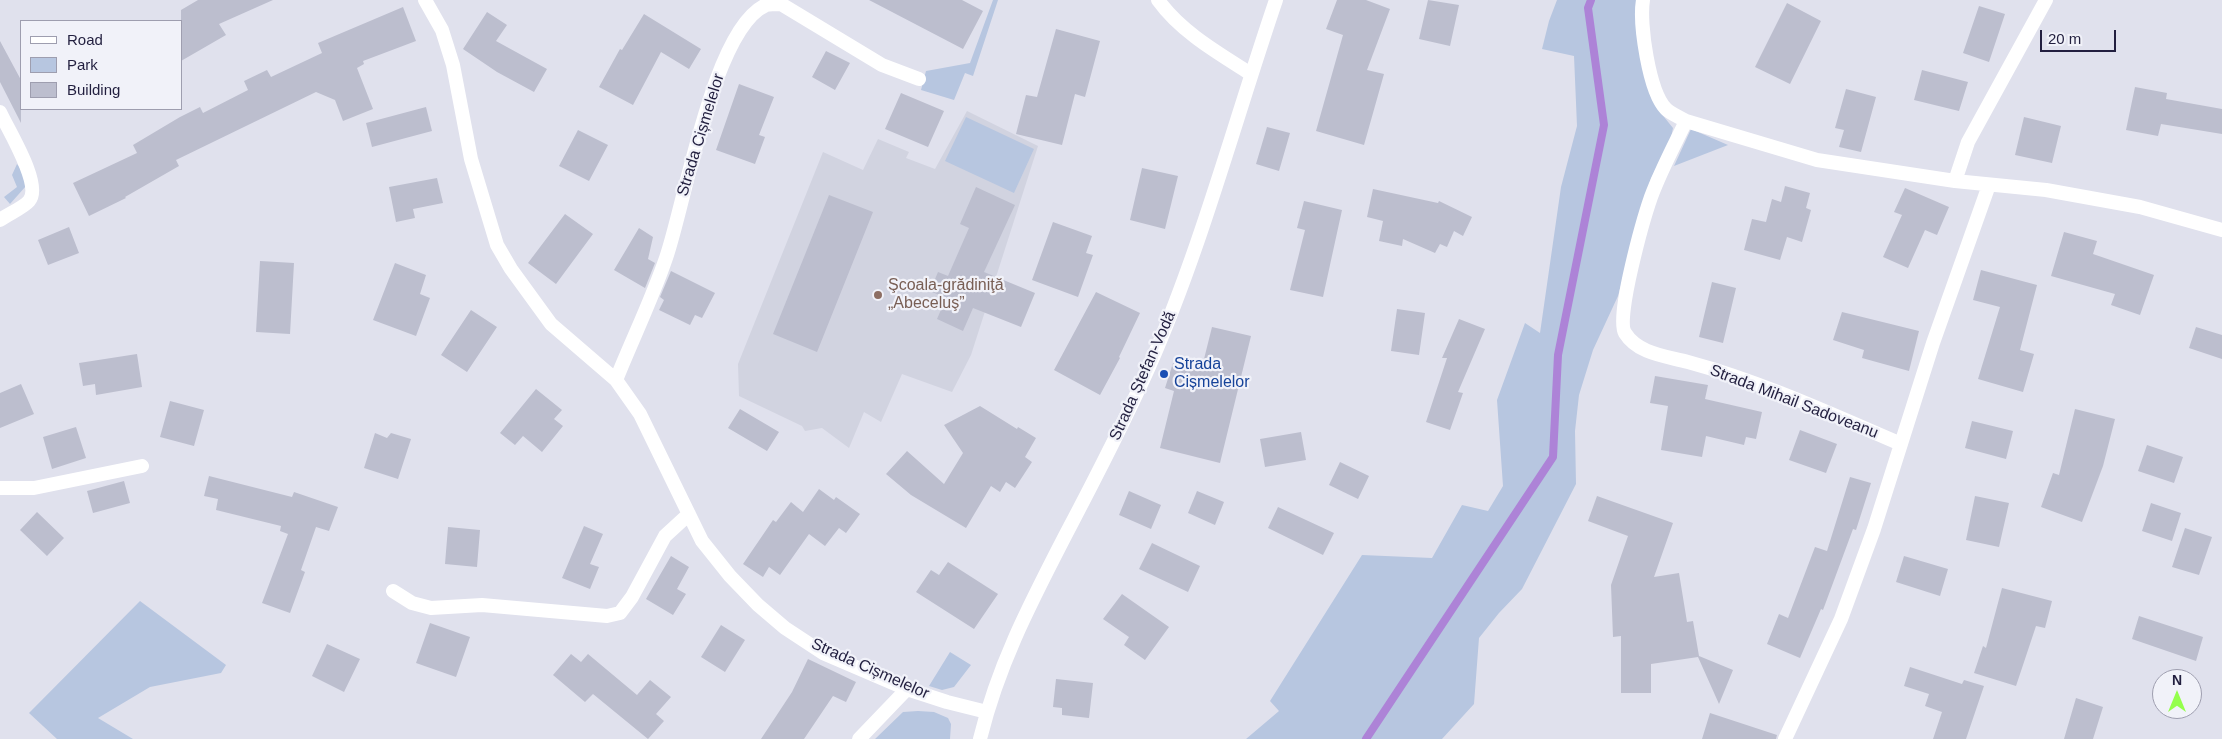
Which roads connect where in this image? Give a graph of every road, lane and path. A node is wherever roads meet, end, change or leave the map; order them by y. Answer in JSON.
{"nodes":[{"id":1,"x":425,"y":0,"type":"edge"},
{"id":2,"x":1158,"y":0,"type":"edge"},
{"id":3,"x":1276,"y":0,"type":"edge"},
{"id":4,"x":1644,"y":0,"type":"edge"},
{"id":5,"x":2046,"y":0,"type":"edge"},
{"id":6,"x":1251,"y":74,"type":"junction"},
{"id":7,"x":919,"y":79,"type":"dead end"},
{"id":8,"x":0,"y":112,"type":"edge"},
{"id":9,"x":1686,"y":121,"type":"junction"},
{"id":10,"x":1955,"y":181,"type":"junction"},
{"id":11,"x":1990,"y":184,"type":"junction"},
{"id":12,"x":0,"y":220,"type":"edge"},
{"id":13,"x":2222,"y":230,"type":"edge"},
{"id":14,"x":616,"y":380,"type":"junction"},
{"id":15,"x":1901,"y":444,"type":"junction"},
{"id":16,"x":142,"y":466,"type":"dead end"},
{"id":17,"x":0,"y":488,"type":"edge"},
{"id":18,"x":690,"y":514,"type":"junction"},
{"id":19,"x":393,"y":592,"type":"dead end"},
{"id":20,"x":907,"y":689,"type":"junction"},
{"id":21,"x":987,"y":712,"type":"junction"},
{"id":22,"x":859,"y":739,"type":"edge"},
{"id":23,"x":980,"y":739,"type":"edge"},
{"id":24,"x":1785,"y":739,"type":"edge"}],
"edges":[{"from":1,"to":14,"type":"street","name":"Strada Cișmelelor"},
{"from":2,"to":6,"type":"street"},
{"from":3,"to":6,"type":"street","name":"Strada Ștefan-Vodă"},
{"from":4,"to":9,"type":"street"},
{"from":5,"to":10,"type":"street"},
{"from":6,"to":21,"type":"street","name":"Strada Ștefan-Vodă"},
{"from":7,"to":14,"type":"street","name":"Strada Cișmelelor"},
{"from":8,"to":12,"type":"street"},
{"from":9,"to":10,"type":"street"},
{"from":9,"to":15,"type":"street","name":"Strada Mihail Sadoveanu"},
{"from":10,"to":11,"type":"street"},
{"from":11,"to":13,"type":"street"},
{"from":11,"to":15,"type":"street"},
{"from":14,"to":18,"type":"street","name":"Strada Cișmelelor"},
{"from":15,"to":24,"type":"street"},
{"from":16,"to":17,"type":"street"},
{"from":18,"to":19,"type":"street"},
{"from":18,"to":20,"type":"street","name":"Strada Cișmelelor"},
{"from":20,"to":21,"type":"street","name":"Strada Cișmelelor"},
{"from":20,"to":22,"type":"street"},
{"from":21,"to":23,"type":"street","name":"Strada Ștefan-Vodă"}]}
